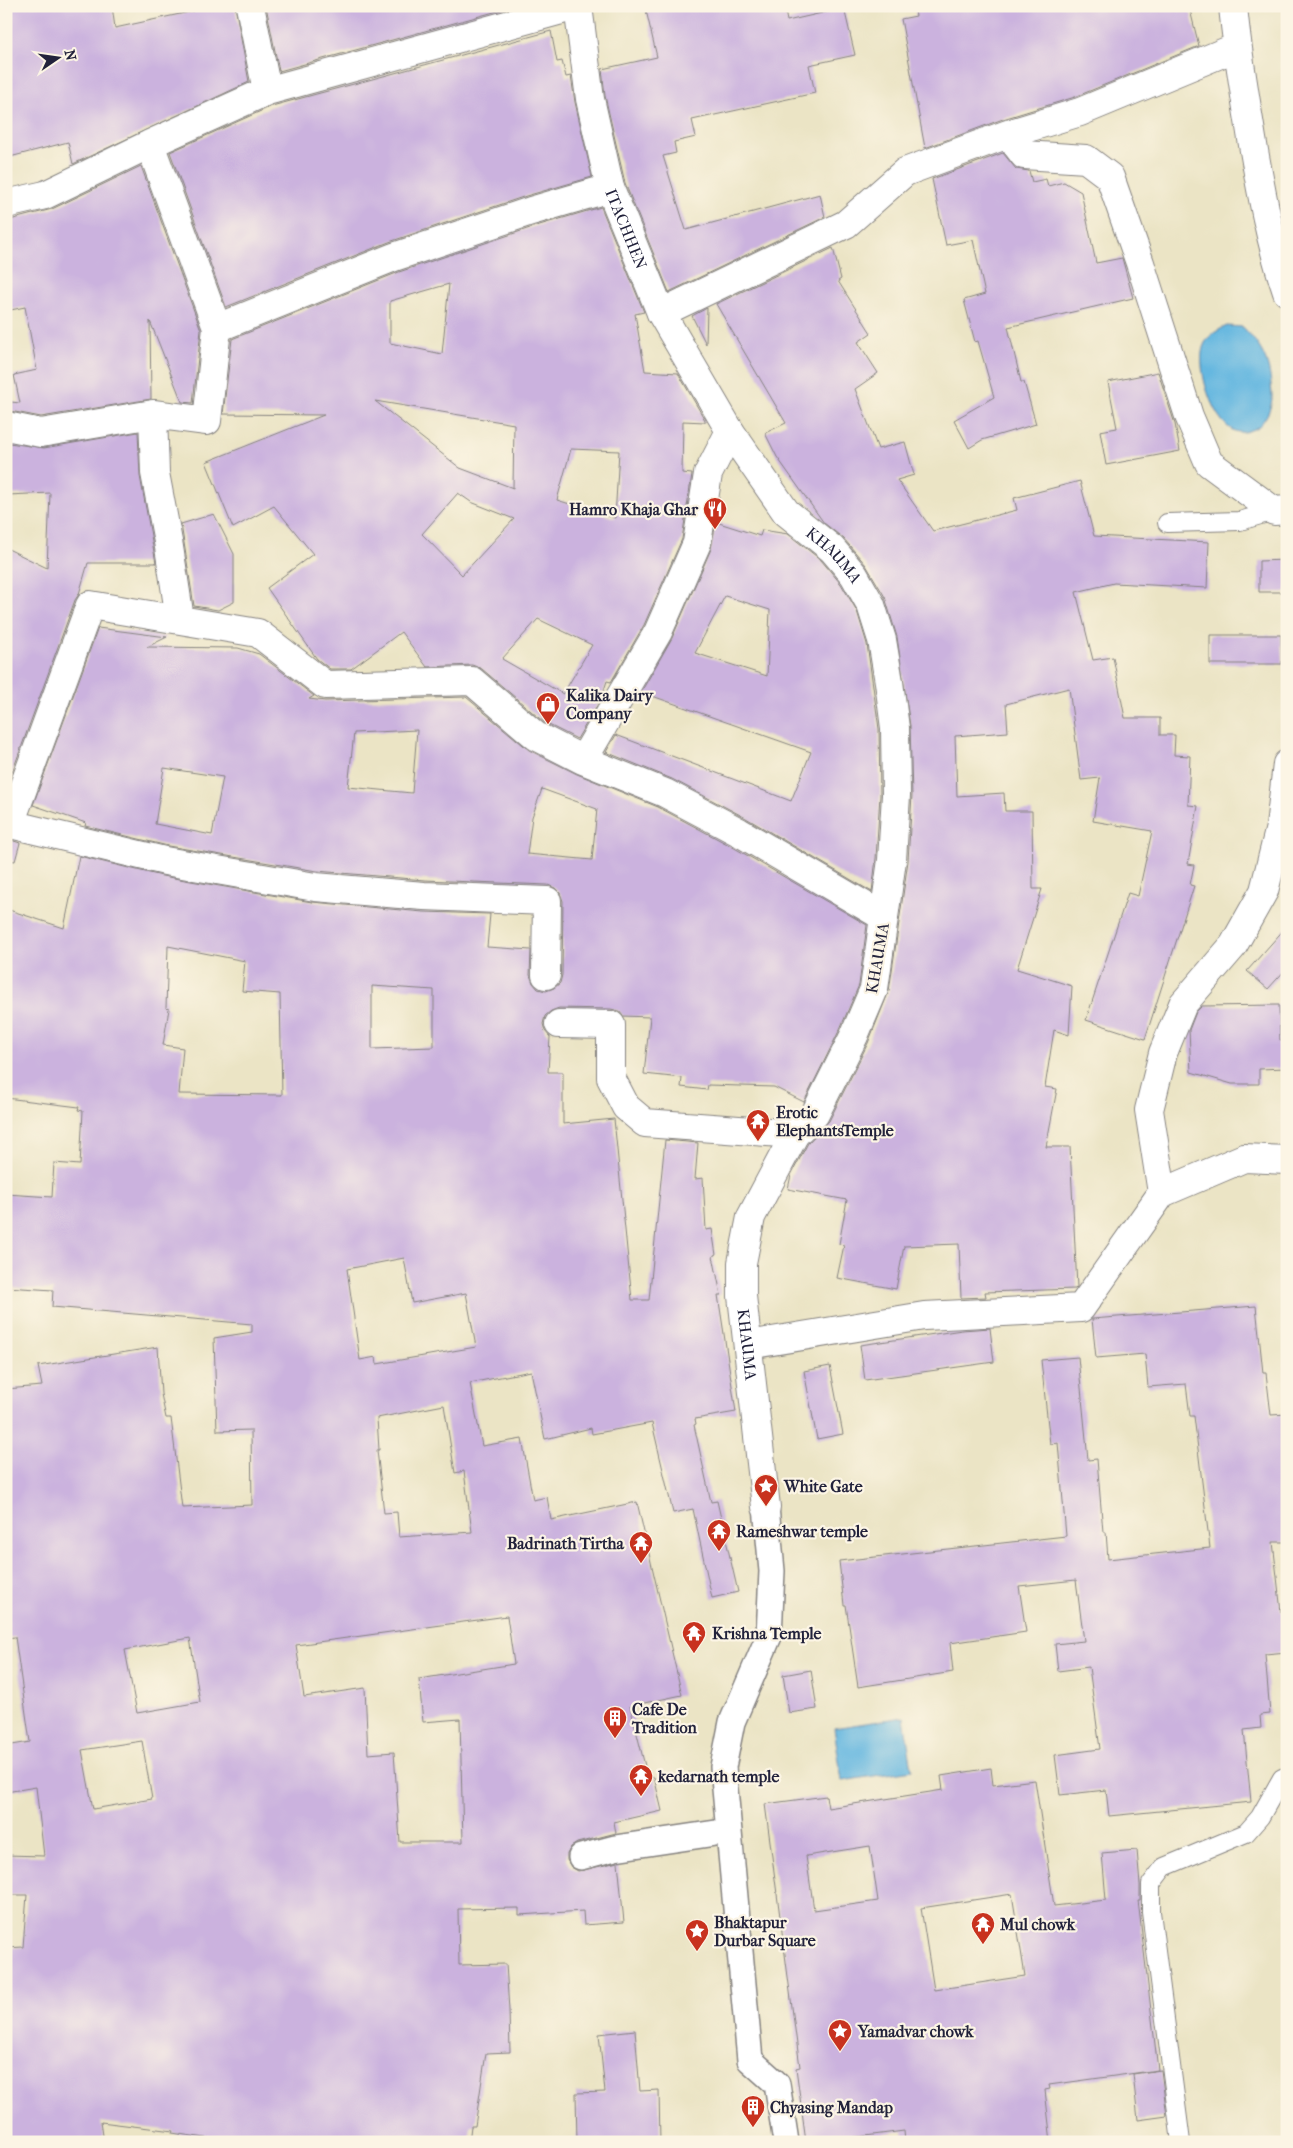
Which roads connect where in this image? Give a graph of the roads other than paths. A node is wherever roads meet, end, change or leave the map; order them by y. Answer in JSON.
{"nodes":[{"id":1,"x":250,"y":6,"type":"edge"},
{"id":2,"x":577,"y":6,"type":"edge"},
{"id":3,"x":1233,"y":6,"type":"edge"},
{"id":4,"x":1237,"y":47,"type":"junction"},
{"id":5,"x":267,"y":91,"type":"junction"},
{"id":6,"x":1008,"y":134,"type":"junction"},
{"id":7,"x":150,"y":144,"type":"junction"},
{"id":8,"x":610,"y":188,"type":"junction"},
{"id":9,"x":6,"y":204,"type":"edge"},
{"id":10,"x":1287,"y":292,"type":"edge"},
{"id":11,"x":661,"y":313,"type":"junction"},
{"id":12,"x":217,"y":328,"type":"junction"},
{"id":13,"x":153,"y":414,"type":"junction"},
{"id":14,"x":6,"y":426,"type":"edge"},
{"id":15,"x":730,"y":431,"type":"junction"},
{"id":16,"x":1281,"y":510,"type":"edge"},
{"id":17,"x":1167,"y":523,"type":"dead end"},
{"id":18,"x":180,"y":619,"type":"junction"},
{"id":19,"x":583,"y":760,"type":"junction"},
{"id":20,"x":1287,"y":764,"type":"edge"},
{"id":21,"x":8,"y":825,"type":"edge"},
{"id":22,"x":884,"y":917,"type":"junction"},
{"id":23,"x":546,"y":975,"type":"dead end"},
{"id":24,"x":559,"y":1024,"type":"dead end"},
{"id":25,"x":795,"y":1134,"type":"junction"},
{"id":26,"x":1287,"y":1160,"type":"edge"},
{"id":27,"x":1162,"y":1193,"type":"junction"},
{"id":28,"x":748,"y":1345,"type":"junction"},
{"id":29,"x":766,"y":1506,"type":"joint"},
{"id":30,"x":1287,"y":1776,"type":"edge"},
{"id":31,"x":728,"y":1831,"type":"junction"},
{"id":32,"x":581,"y":1857,"type":"dead end"},
{"id":33,"x":786,"y":2142,"type":"edge"},
{"id":34,"x":1181,"y":2142,"type":"edge"}],
"edges":[{"from":1,"to":5,"type":"street"},
{"from":2,"to":5,"type":"street"},
{"from":2,"to":8,"type":"street","name":"ITACHHEN"},
{"from":3,"to":4,"type":"street"},
{"from":4,"to":6,"type":"street"},
{"from":4,"to":10,"type":"street"},
{"from":5,"to":7,"type":"street"},
{"from":6,"to":11,"type":"street"},
{"from":6,"to":16,"type":"street"},
{"from":7,"to":9,"type":"street"},
{"from":7,"to":12,"type":"street"},
{"from":8,"to":11,"type":"street","name":"ITACHHEN"},
{"from":8,"to":12,"type":"street"},
{"from":11,"to":15,"type":"street","name":"ITACHHEN"},
{"from":12,"to":13,"type":"street"},
{"from":13,"to":14,"type":"street"},
{"from":13,"to":18,"type":"street"},
{"from":15,"to":19,"type":"street"},
{"from":15,"to":22,"type":"street","name":"KHAUMA"},
{"from":16,"to":17,"type":"lane"},
{"from":18,"to":19,"type":"street"},
{"from":18,"to":21,"type":"street"},
{"from":19,"to":22,"type":"street"},
{"from":20,"to":27,"type":"street"},
{"from":21,"to":23,"type":"street"},
{"from":22,"to":25,"type":"street","name":"KHAUMA"},
{"from":24,"to":25,"type":"street"},
{"from":25,"to":28,"type":"street","name":"KHAUMA"},
{"from":26,"to":27,"type":"street"},
{"from":27,"to":28,"type":"street"},
{"from":28,"to":29,"type":"street","name":"KHAUMA"},
{"from":29,"to":31,"type":"street"},
{"from":30,"to":34,"type":"lane"},
{"from":31,"to":32,"type":"street"},
{"from":31,"to":33,"type":"street"}]}
